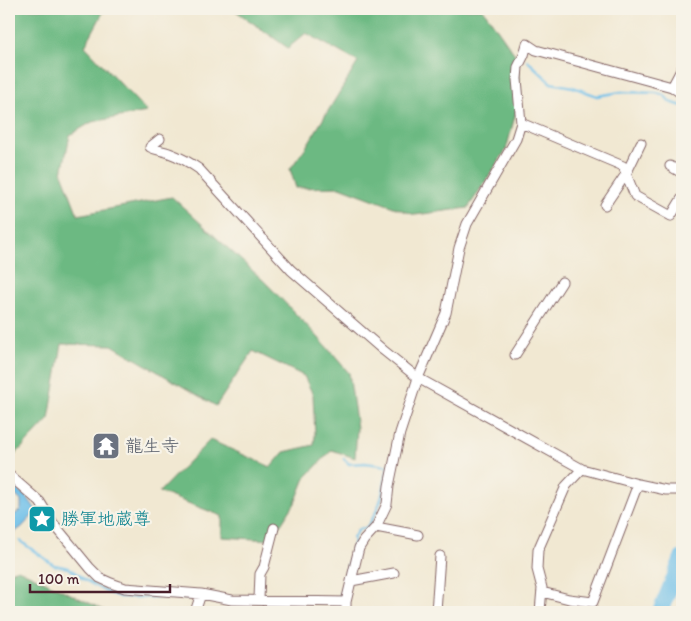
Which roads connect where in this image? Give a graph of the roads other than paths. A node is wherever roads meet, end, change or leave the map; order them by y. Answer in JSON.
{"nodes":[{"id":1,"x":682,"y":68,"type":"edge"},
{"id":2,"x":672,"y":87,"type":"junction"},
{"id":3,"x":682,"y":94,"type":"edge"},
{"id":4,"x":521,"y":123,"type":"junction"},
{"id":5,"x":160,"y":140,"type":"dead end"},
{"id":6,"x":641,"y":143,"type":"dead end"},
{"id":7,"x":670,"y":166,"type":"dead end"},
{"id":8,"x":682,"y":173,"type":"edge"},
{"id":9,"x":626,"y":174,"type":"junction"},
{"id":10,"x":682,"y":198,"type":"edge"},
{"id":11,"x":605,"y":205,"type":"dead end"},
{"id":12,"x":562,"y":282,"type":"dead end"},
{"id":13,"x":515,"y":355,"type":"dead end"},
{"id":14,"x":418,"y":378,"type":"junction"},
{"id":15,"x":582,"y":470,"type":"junction"},
{"id":16,"x":9,"y":475,"type":"edge"},
{"id":17,"x":638,"y":484,"type":"junction"},
{"id":18,"x":682,"y":490,"type":"edge"},
{"id":19,"x":376,"y":527,"type":"junction"},
{"id":20,"x":274,"y":528,"type":"dead end"},
{"id":21,"x":418,"y":535,"type":"dead end"},
{"id":22,"x":440,"y":556,"type":"dead end"},
{"id":23,"x":394,"y":573,"type":"dead end"},
{"id":24,"x":351,"y":581,"type":"junction"},
{"id":25,"x":542,"y":592,"type":"junction"},
{"id":26,"x":201,"y":594,"type":"junction"},
{"id":27,"x":259,"y":599,"type":"junction"},
{"id":28,"x":345,"y":602,"type":"junction"},
{"id":29,"x":195,"y":612,"type":"edge"},
{"id":30,"x":346,"y":612,"type":"edge"},
{"id":31,"x":436,"y":612,"type":"edge"},
{"id":32,"x":540,"y":612,"type":"edge"}],
"edges":[{"from":1,"to":2,"type":"street"},
{"from":2,"to":3,"type":"street"},
{"from":2,"to":4,"type":"street"},
{"from":4,"to":9,"type":"street"},
{"from":4,"to":14,"type":"street"},
{"from":5,"to":14,"type":"street"},
{"from":6,"to":9,"type":"street"},
{"from":7,"to":8,"type":"street"},
{"from":9,"to":10,"type":"street"},
{"from":9,"to":11,"type":"street"},
{"from":12,"to":13,"type":"street"},
{"from":14,"to":15,"type":"street"},
{"from":14,"to":19,"type":"street"},
{"from":15,"to":17,"type":"street"},
{"from":15,"to":25,"type":"street"},
{"from":16,"to":26,"type":"street"},
{"from":17,"to":18,"type":"street"},
{"from":17,"to":25,"type":"street"},
{"from":19,"to":21,"type":"street"},
{"from":19,"to":24,"type":"street"},
{"from":20,"to":27,"type":"street"},
{"from":22,"to":31,"type":"street"},
{"from":23,"to":24,"type":"street"},
{"from":24,"to":28,"type":"street"},
{"from":25,"to":32,"type":"street"},
{"from":26,"to":27,"type":"street"},
{"from":26,"to":29,"type":"street"},
{"from":27,"to":28,"type":"street"},
{"from":28,"to":30,"type":"street"}]}
